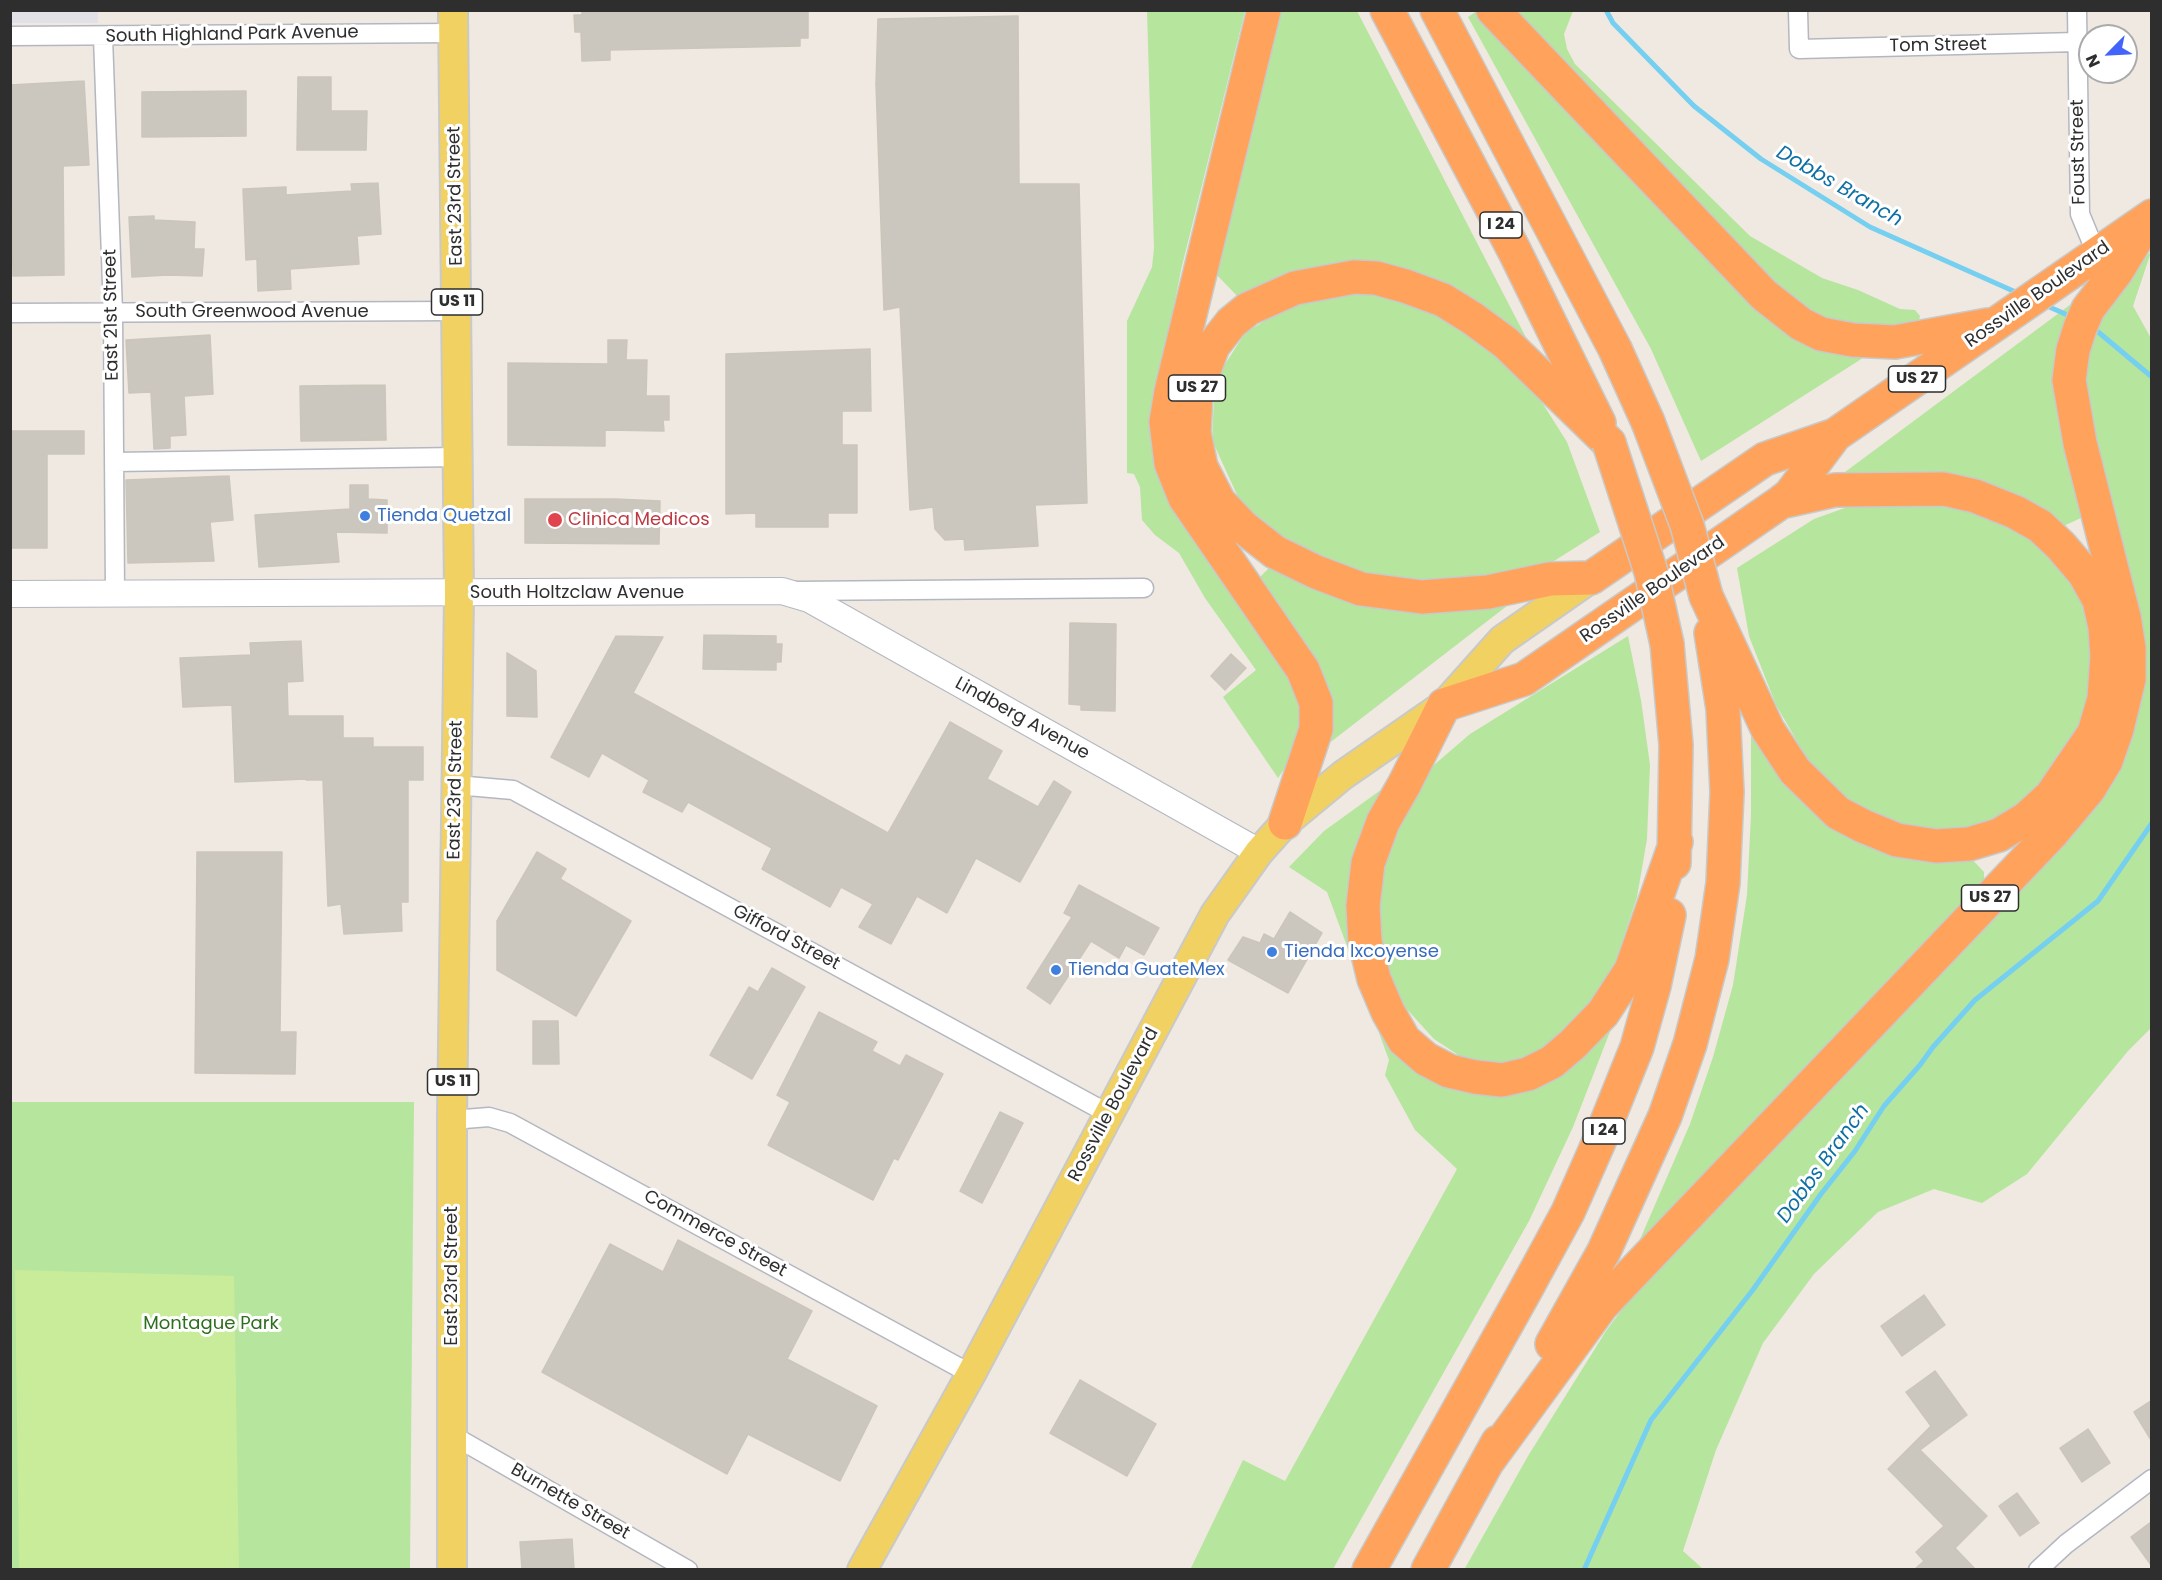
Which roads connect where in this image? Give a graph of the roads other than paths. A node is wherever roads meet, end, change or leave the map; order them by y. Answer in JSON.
{"nodes":[{"id":1,"x":1264,"y":10,"type":"edge"},
{"id":2,"x":1387,"y":10,"type":"edge"},
{"id":3,"x":1437,"y":10,"type":"edge"},
{"id":4,"x":1493,"y":10,"type":"edge"},
{"id":5,"x":1798,"y":10,"type":"edge"},
{"id":6,"x":2077,"y":10,"type":"edge"},
{"id":7,"x":453,"y":22,"type":"edge"},
{"id":8,"x":10,"y":36,"type":"edge"},
{"id":9,"x":103,"y":37,"type":"junction"},
{"id":10,"x":2077,"y":42,"type":"junction"},
{"id":11,"x":2151,"y":217,"type":"edge"},
{"id":12,"x":2097,"y":255,"type":"junction"},
{"id":13,"x":2021,"y":307,"type":"junction"},
{"id":14,"x":457,"y":311,"type":"junction"},
{"id":15,"x":113,"y":312,"type":"junction"},
{"id":16,"x":10,"y":313,"type":"edge"},
{"id":17,"x":1835,"y":435,"type":"junction"},
{"id":18,"x":1609,"y":443,"type":"junction"},
{"id":19,"x":458,"y":457,"type":"junction"},
{"id":20,"x":114,"y":462,"type":"junction"},
{"id":21,"x":1781,"y":502,"type":"junction"},
{"id":22,"x":1592,"y":578,"type":"junction"},
{"id":23,"x":1144,"y":588,"type":"dead end"},
{"id":24,"x":782,"y":591,"type":"junction"},
{"id":25,"x":115,"y":593,"type":"junction"},
{"id":26,"x":10,"y":594,"type":"edge"},
{"id":27,"x":459,"y":594,"type":"junction"},
{"id":28,"x":1706,"y":596,"type":"junction"},
{"id":29,"x":1444,"y":705,"type":"junction"},
{"id":30,"x":456,"y":785,"type":"junction"},
{"id":31,"x":1285,"y":823,"type":"junction"},
{"id":32,"x":1676,"y":843,"type":"junction"},
{"id":33,"x":1259,"y":852,"type":"junction"},
{"id":34,"x":1109,"y":1114,"type":"junction"},
{"id":35,"x":452,"y":1120,"type":"junction"},
{"id":36,"x":971,"y":1374,"type":"junction"},
{"id":37,"x":452,"y":1435,"type":"junction"},
{"id":38,"x":1488,"y":1461,"type":"junction"},
{"id":39,"x":2151,"y":1479,"type":"edge"},
{"id":40,"x":452,"y":1569,"type":"edge"},
{"id":41,"x":688,"y":1569,"type":"edge"},
{"id":42,"x":862,"y":1569,"type":"edge"},
{"id":43,"x":1369,"y":1569,"type":"edge"},
{"id":44,"x":1428,"y":1569,"type":"edge"},
{"id":45,"x":2038,"y":1569,"type":"edge"}],
"edges":[{"from":1,"to":31,"type":"highway"},
{"from":2,"to":18,"type":"highway","number":"I 24"},
{"from":3,"to":28,"type":"highway","number":"I 24","bridge":true},
{"from":4,"to":13,"type":"highway"},
{"from":5,"to":10,"type":"street","name":"Tom Street"},
{"from":6,"to":10,"type":"street","name":"Foust Street"},
{"from":7,"to":9,"type":"street","name":"South Highland Park Avenue"},
{"from":7,"to":14,"type":"main road","name":"East 23rd Street","number":"US 11"},
{"from":8,"to":9,"type":"street","name":"South Highland Park Avenue"},
{"from":9,"to":15,"type":"street","name":"East 21st Street"},
{"from":10,"to":12,"type":"street","name":"Foust Street"},
{"from":11,"to":12,"type":"highway","name":"Rossville Boulevard","number":"US 27"},
{"from":11,"to":38,"type":"highway","number":"US 27"},
{"from":12,"to":13,"type":"highway","name":"Rossville Boulevard","number":"US 27"},
{"from":13,"to":17,"type":"highway","name":"Rossville Boulevard","number":"US 27"},
{"from":14,"to":15,"type":"street","name":"South Greenwood Avenue"},
{"from":14,"to":19,"type":"main road","name":"East 23rd Street","number":"US 11"},
{"from":15,"to":16,"type":"street","name":"South Greenwood Avenue"},
{"from":15,"to":20,"type":"street","name":"East 21st Street"},
{"from":17,"to":21,"type":"highway","name":"Rossville Boulevard"},
{"from":17,"to":22,"type":"highway","name":"Rossville Boulevard","number":"US 27"},
{"from":18,"to":22,"type":"highway","number":"US 27"},
{"from":18,"to":32,"type":"highway","number":"I 24","bridge":true},
{"from":19,"to":20,"type":"street"},
{"from":19,"to":27,"type":"main road","name":"East 23rd Street","number":"US 11"},
{"from":20,"to":25,"type":"street","name":"East 21st Street"},
{"from":21,"to":28,"type":"highway"},
{"from":21,"to":29,"type":"highway","name":"Rossville Boulevard"},
{"from":22,"to":29,"type":"main road","name":"Rossville Boulevard"},
{"from":23,"to":24,"type":"street","name":"South Holtzclaw Avenue"},
{"from":24,"to":27,"type":"main road","name":"South Holtzclaw Avenue"},
{"from":24,"to":33,"type":"main road","name":"Lindberg Avenue"},
{"from":25,"to":26,"type":"main road","name":"South Holtzclaw Avenue"},
{"from":25,"to":27,"type":"main road","name":"South Holtzclaw Avenue"},
{"from":27,"to":30,"type":"main road","name":"East 23rd Street","number":"US 11"},
{"from":28,"to":38,"type":"highway","number":"I 24"},
{"from":29,"to":31,"type":"main road","name":"Rossville Boulevard"},
{"from":29,"to":32,"type":"highway"},
{"from":30,"to":34,"type":"street","name":"Gifford Street"},
{"from":30,"to":35,"type":"main road","name":"East 23rd Street","number":"US 11"},
{"from":31,"to":33,"type":"main road","name":"Rossville Boulevard"},
{"from":32,"to":43,"type":"highway","number":"I 24"},
{"from":33,"to":34,"type":"main road","name":"Rossville Boulevard"},
{"from":34,"to":36,"type":"main road","name":"Rossville Boulevard"},
{"from":35,"to":36,"type":"street","name":"Commerce Street"},
{"from":35,"to":37,"type":"main road","name":"East 23rd Street","number":"US 11"},
{"from":36,"to":42,"type":"main road","name":"Rossville Boulevard"},
{"from":37,"to":40,"type":"main road","name":"East 23rd Street","number":"US 11"},
{"from":37,"to":41,"type":"street","name":"Burnette Street"},
{"from":38,"to":44,"type":"highway","number":"I 24"},
{"from":39,"to":45,"type":"street"}]}
